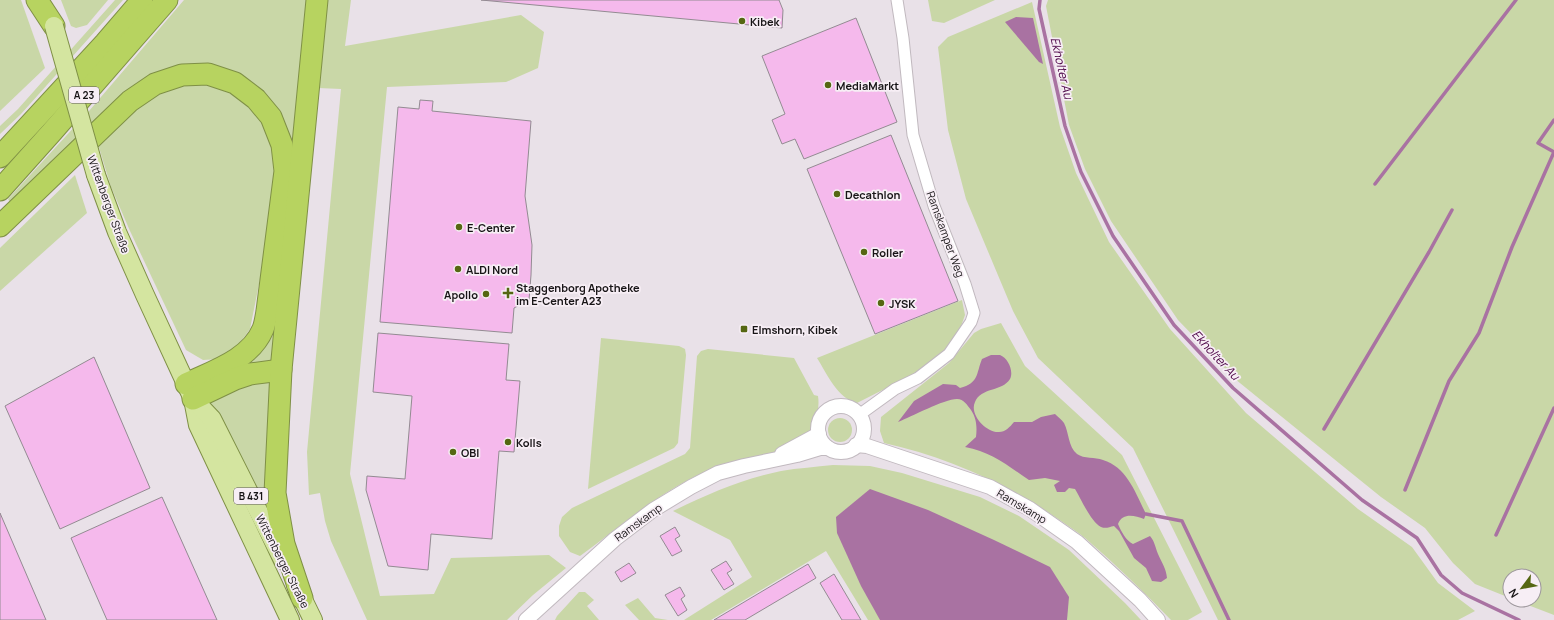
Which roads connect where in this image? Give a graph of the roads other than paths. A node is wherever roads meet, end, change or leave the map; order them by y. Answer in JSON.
{"nodes":[{"id":1,"x":37,"y":0,"type":"edge"},
{"id":2,"x":48,"y":0,"type":"edge"},
{"id":3,"x":142,"y":0,"type":"edge"},
{"id":4,"x":167,"y":0,"type":"edge"},
{"id":5,"x":317,"y":0,"type":"edge"},
{"id":6,"x":897,"y":0,"type":"edge"},
{"id":7,"x":54,"y":26,"type":"junction"},
{"id":8,"x":36,"y":118,"type":"junction"},
{"id":9,"x":0,"y":140,"type":"edge"},
{"id":10,"x":0,"y":157,"type":"edge"},
{"id":11,"x":0,"y":190,"type":"edge"},
{"id":12,"x":0,"y":226,"type":"edge"},
{"id":13,"x":281,"y":370,"type":"junction"},
{"id":14,"x":189,"y":391,"type":"junction"},
{"id":15,"x":859,"y":414,"type":"junction"},
{"id":16,"x":819,"y":434,"type":"junction"},
{"id":17,"x":856,"y":445,"type":"junction"},
{"id":18,"x":828,"y":448,"type":"junction"},
{"id":19,"x":772,"y":460,"type":"junction"},
{"id":20,"x":302,"y":598,"type":"junction"},
{"id":21,"x":290,"y":620,"type":"edge"},
{"id":22,"x":313,"y":620,"type":"edge"},
{"id":23,"x":526,"y":620,"type":"edge"},
{"id":24,"x":1158,"y":620,"type":"edge"}],
"edges":[{"from":1,"to":7,"type":"highway"},
{"from":2,"to":7,"type":"main road","name":"Wittenberger Straße","number":"B 431"},
{"from":3,"to":8,"type":"highway","number":"A 23"},
{"from":4,"to":11,"type":"highway","number":"A 23"},
{"from":5,"to":13,"type":"highway"},
{"from":6,"to":15,"type":"street","name":"Ramskamper Weg"},
{"from":7,"to":14,"type":"main road","name":"Wittenberger Straße","number":"B 431","bridge":true},
{"from":8,"to":9,"type":"highway"},
{"from":8,"to":10,"type":"highway","number":"A 23"},
{"from":12,"to":14,"type":"highway"},
{"from":13,"to":14,"type":"highway"},
{"from":13,"to":20,"type":"highway"},
{"from":14,"to":20,"type":"main road","name":"Wittenberger Straße","number":"B 431"},
{"from":14,"to":21,"type":"main road","name":"Wittenberger Straße","number":"B 431"},
{"from":15,"to":16,"type":"street"},
{"from":15,"to":17,"type":"street"},
{"from":16,"to":18,"type":"street"},
{"from":16,"to":19,"type":"street","name":"Ramskamp"},
{"from":17,"to":18,"type":"street","name":"Ramskamp"},
{"from":17,"to":24,"type":"street","name":"Ramskamp"},
{"from":18,"to":19,"type":"street","name":"Ramskamp"},
{"from":19,"to":23,"type":"street","name":"Ramskamp"},
{"from":20,"to":22,"type":"main road","name":"Wittenberger Straße","number":"B 431"}]}
